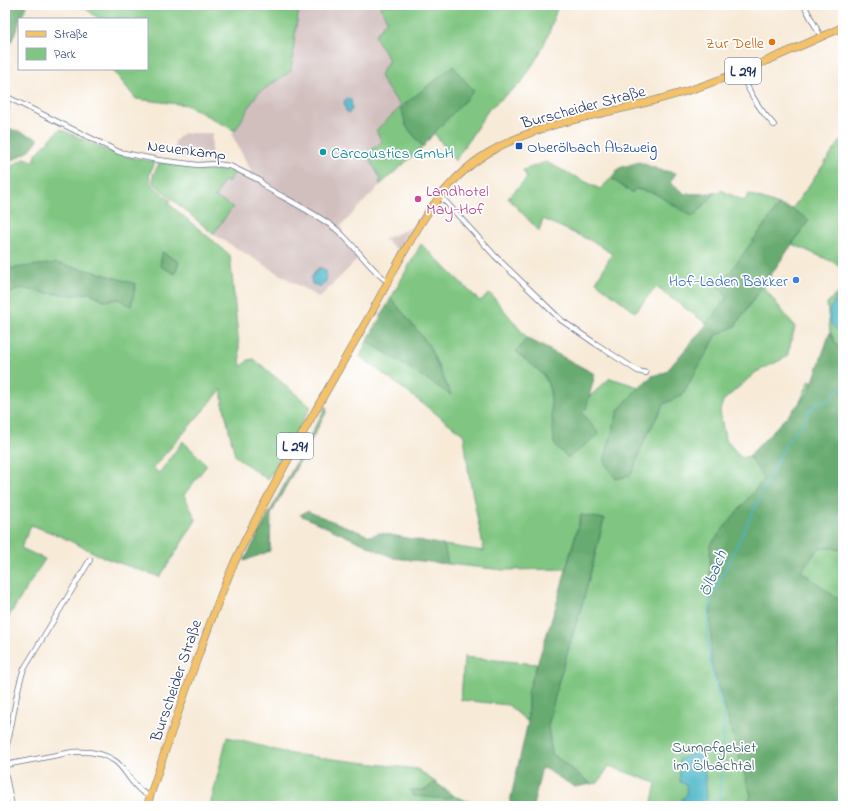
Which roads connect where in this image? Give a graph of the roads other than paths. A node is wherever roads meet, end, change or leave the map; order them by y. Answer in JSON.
{"nodes":[{"id":1,"x":804,"y":5,"type":"edge"},
{"id":2,"x":843,"y":27,"type":"edge"},
{"id":3,"x":821,"y":37,"type":"junction"},
{"id":4,"x":740,"y":72,"type":"junction"},
{"id":5,"x":5,"y":96,"type":"edge"},
{"id":6,"x":774,"y":125,"type":"dead end"},
{"id":7,"x":440,"y":197,"type":"junction"},
{"id":8,"x":388,"y":282,"type":"junction"},
{"id":9,"x":646,"y":373,"type":"dead end"},
{"id":10,"x":90,"y":560,"type":"dead end"},
{"id":11,"x":5,"y":751,"type":"edge"},
{"id":12,"x":5,"y":765,"type":"edge"},
{"id":13,"x":5,"y":772,"type":"edge"},
{"id":14,"x":150,"y":796,"type":"junction"},
{"id":15,"x":12,"y":806,"type":"edge"},
{"id":16,"x":147,"y":806,"type":"edge"}],
"edges":[{"from":1,"to":3,"type":"street"},
{"from":2,"to":3,"type":"main road","name":"Burscheider Straße","number":"L 291"},
{"from":3,"to":4,"type":"main road","name":"Burscheider Straße","number":"L 291"},
{"from":4,"to":6,"type":"street"},
{"from":4,"to":7,"type":"main road","name":"Burscheider Straße","number":"L 291"},
{"from":5,"to":8,"type":"street","name":"Neuenkamp"},
{"from":7,"to":8,"type":"main road","name":"Burscheider Straße","number":"L 291"},
{"from":7,"to":9,"type":"street"},
{"from":8,"to":14,"type":"main road","name":"Burscheider Straße","number":"L 291"},
{"from":10,"to":11,"type":"street"},
{"from":12,"to":14,"type":"street"},
{"from":13,"to":15,"type":"street"},
{"from":14,"to":16,"type":"main road","name":"Burscheider Straße","number":"L 291"}]}
